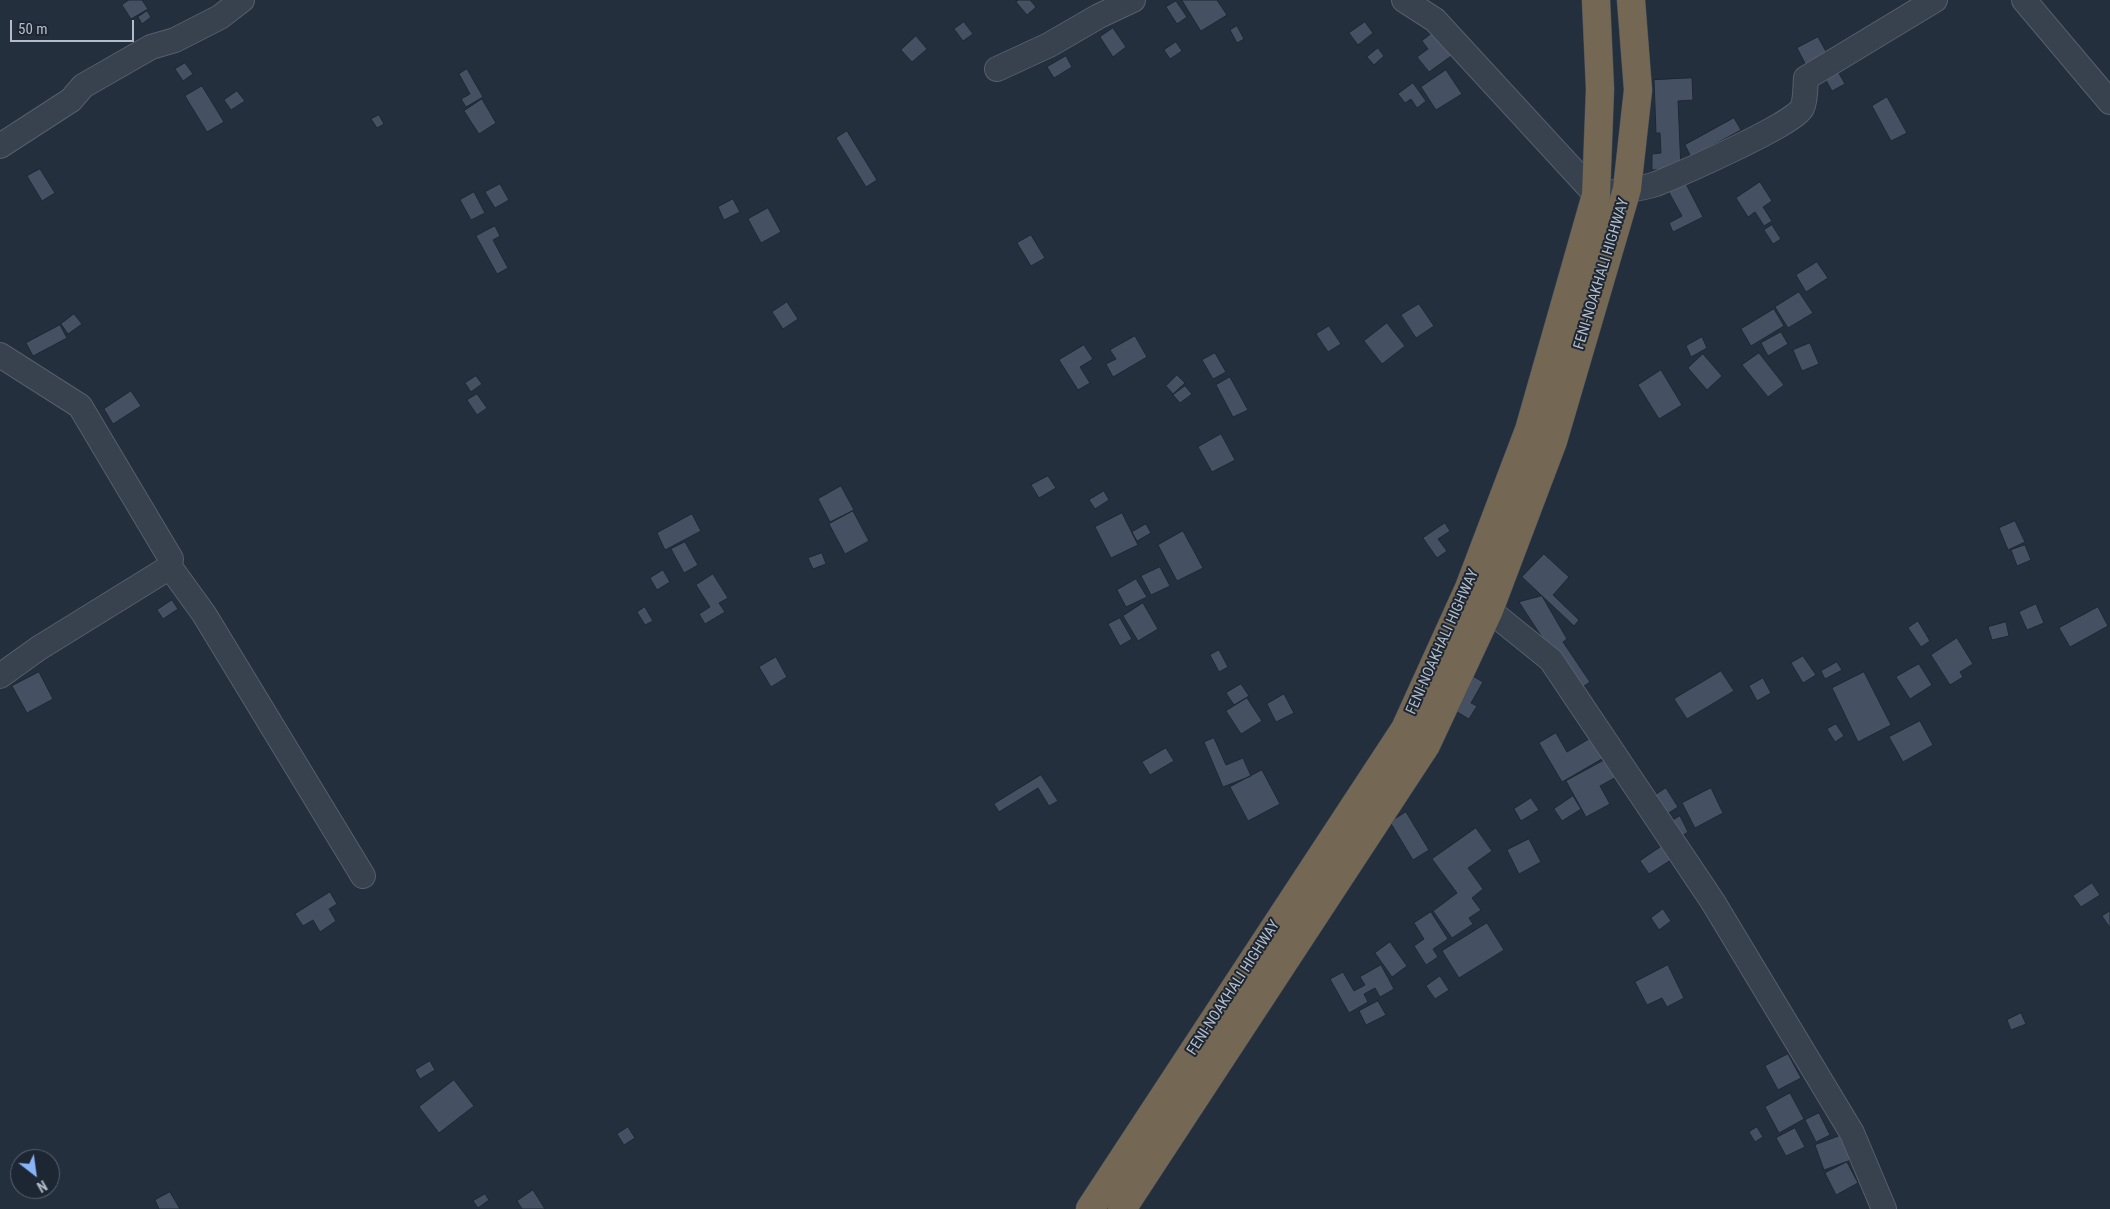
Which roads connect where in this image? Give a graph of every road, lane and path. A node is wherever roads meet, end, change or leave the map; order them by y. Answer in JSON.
{"nodes":[{"id":1,"x":242,"y":0,"type":"edge"},
{"id":2,"x":1133,"y":0,"type":"edge"},
{"id":3,"x":1404,"y":0,"type":"edge"},
{"id":4,"x":1596,"y":0,"type":"edge"},
{"id":5,"x":1631,"y":0,"type":"edge"},
{"id":6,"x":1934,"y":0,"type":"edge"},
{"id":7,"x":2024,"y":0,"type":"edge"},
{"id":8,"x":997,"y":69,"type":"dead end"},
{"id":9,"x":2110,"y":102,"type":"edge"},
{"id":10,"x":0,"y":146,"type":"edge"},
{"id":11,"x":1627,"y":189,"type":"junction"},
{"id":12,"x":1596,"y":195,"type":"junction"},
{"id":13,"x":0,"y":355,"type":"edge"},
{"id":14,"x":170,"y":567,"type":"junction"},
{"id":15,"x":1469,"y":588,"type":"junction"},
{"id":16,"x":1489,"y":610,"type":"junction"},
{"id":17,"x":0,"y":676,"type":"edge"},
{"id":18,"x":363,"y":876,"type":"dead end"},
{"id":19,"x":1090,"y":1209,"type":"edge"},
{"id":20,"x":1122,"y":1209,"type":"edge"},
{"id":21,"x":1884,"y":1209,"type":"edge"}],
"edges":[{"from":1,"to":10,"type":"street"},
{"from":2,"to":8,"type":"street"},
{"from":3,"to":12,"type":"street"},
{"from":4,"to":12,"type":"highway","name":"FENI-NOAKHALI HIGHWAY"},
{"from":5,"to":11,"type":"highway","name":"FENI-NOAKHALI HIGHWAY"},
{"from":6,"to":11,"type":"street"},
{"from":7,"to":9,"type":"street"},
{"from":11,"to":12,"type":"street"},
{"from":11,"to":16,"type":"highway","name":"FENI-NOAKHALI HIGHWAY"},
{"from":12,"to":15,"type":"highway","name":"FENI-NOAKHALI HIGHWAY"},
{"from":13,"to":14,"type":"street"},
{"from":14,"to":17,"type":"street"},
{"from":14,"to":18,"type":"street"},
{"from":15,"to":16,"type":"street"},
{"from":15,"to":19,"type":"highway","name":"FENI-NOAKHALI HIGHWAY"},
{"from":16,"to":20,"type":"highway","name":"FENI-NOAKHALI HIGHWAY"},
{"from":16,"to":21,"type":"street"}]}
